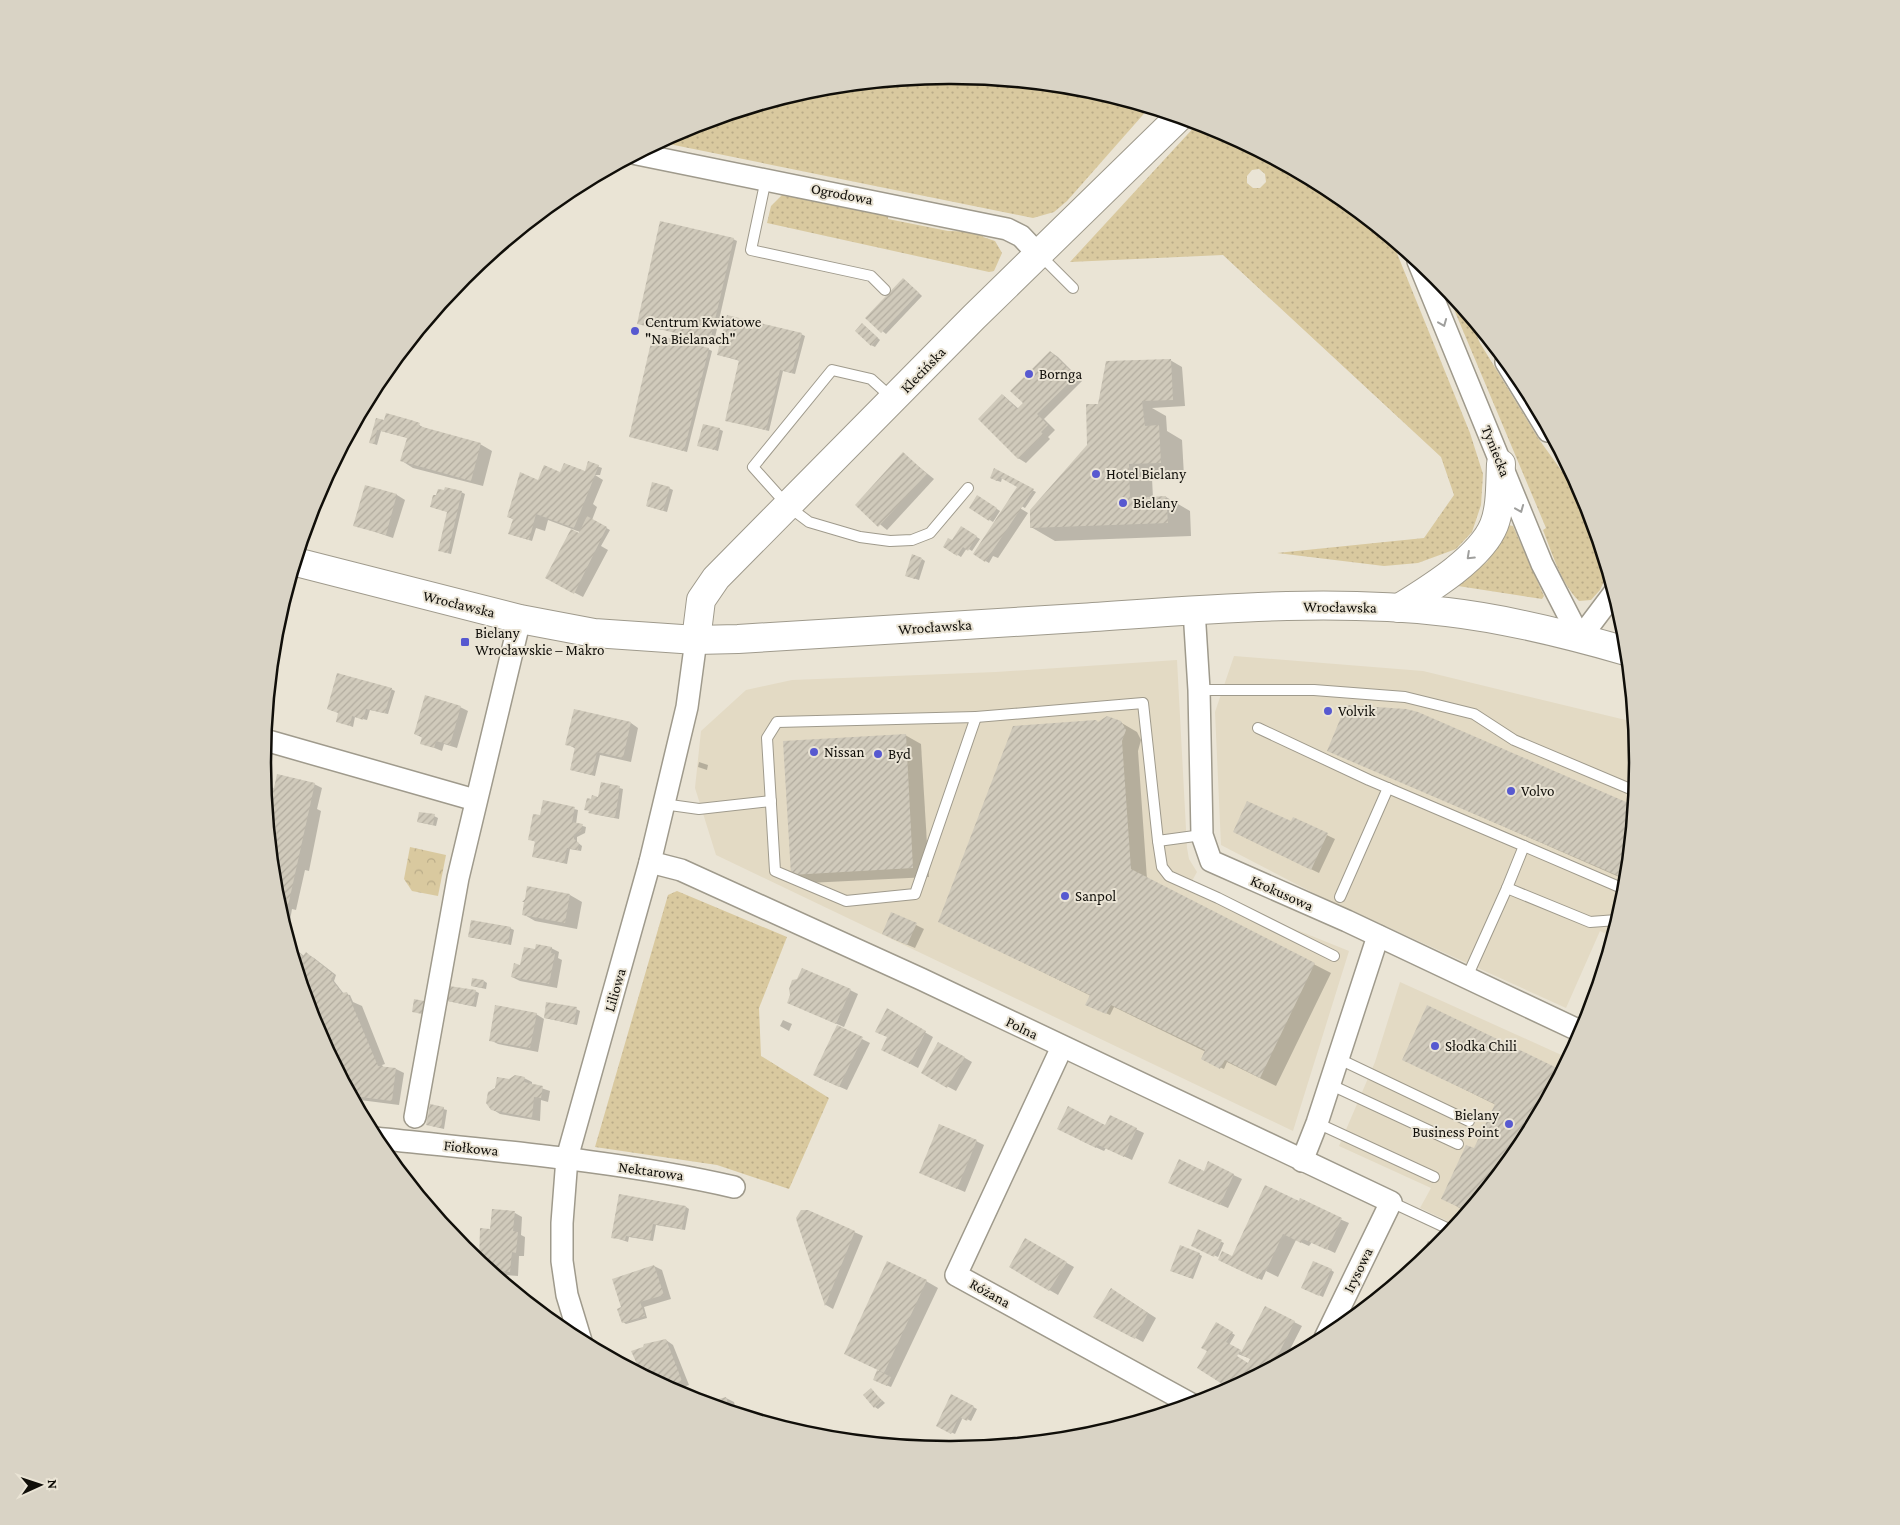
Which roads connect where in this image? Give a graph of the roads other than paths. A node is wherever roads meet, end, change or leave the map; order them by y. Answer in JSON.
{"nodes":[{"id":1,"x":1174,"y":122,"type":"edge"},
{"id":2,"x":647,"y":156,"type":"edge"},
{"id":3,"x":766,"y":179,"type":"junction"},
{"id":4,"x":1038,"y":254,"type":"junction"},
{"id":5,"x":1425,"y":278,"type":"edge"},
{"id":6,"x":1073,"y":288,"type":"dead end"},
{"id":7,"x":885,"y":290,"type":"dead end"},
{"id":8,"x":894,"y":400,"type":"junction"},
{"id":9,"x":1501,"y":464,"type":"junction"},
{"id":10,"x":968,"y":488,"type":"dead end"},
{"id":11,"x":789,"y":507,"type":"junction"},
{"id":12,"x":301,"y":563,"type":"edge"},
{"id":13,"x":1609,"y":600,"type":"edge"},
{"id":14,"x":1399,"y":608,"type":"junction"},
{"id":15,"x":1194,"y":610,"type":"junction"},
{"id":16,"x":520,"y":619,"type":"junction"},
{"id":17,"x":1580,"y":638,"type":"junction"},
{"id":18,"x":696,"y":640,"type":"junction"},
{"id":19,"x":1619,"y":649,"type":"edge"},
{"id":20,"x":1199,"y":690,"type":"junction"},
{"id":21,"x":976,"y":717,"type":"junction"},
{"id":22,"x":1258,"y":728,"type":"dead end"},
{"id":23,"x":272,"y":742,"type":"edge"},
{"id":24,"x":1388,"y":788,"type":"junction"},
{"id":25,"x":1628,"y":788,"type":"edge"},
{"id":26,"x":475,"y":800,"type":"junction"},
{"id":27,"x":770,"y":801,"type":"junction"},
{"id":28,"x":663,"y":804,"type":"junction"},
{"id":29,"x":1202,"y":835,"type":"junction"},
{"id":30,"x":1158,"y":841,"type":"junction"},
{"id":31,"x":1524,"y":846,"type":"junction"},
{"id":32,"x":650,"y":862,"type":"junction"},
{"id":33,"x":1617,"y":886,"type":"edge"},
{"id":34,"x":1507,"y":888,"type":"junction"},
{"id":35,"x":1340,"y":897,"type":"dead end"},
{"id":36,"x":1610,"y":921,"type":"edge"},
{"id":37,"x":1378,"y":936,"type":"junction"},
{"id":38,"x":1334,"y":956,"type":"dead end"},
{"id":39,"x":1467,"y":978,"type":"junction"},
{"id":40,"x":1574,"y":1028,"type":"edge"},
{"id":41,"x":1062,"y":1047,"type":"junction"},
{"id":42,"x":1337,"y":1058,"type":"junction"},
{"id":43,"x":1329,"y":1084,"type":"junction"},
{"id":44,"x":415,"y":1117,"type":"dead end"},
{"id":45,"x":1469,"y":1121,"type":"dead end"},
{"id":46,"x":1317,"y":1123,"type":"junction"},
{"id":47,"x":385,"y":1139,"type":"edge"},
{"id":48,"x":1458,"y":1144,"type":"dead end"},
{"id":49,"x":567,"y":1158,"type":"junction"},
{"id":50,"x":1302,"y":1161,"type":"junction"},
{"id":51,"x":1434,"y":1177,"type":"dead end"},
{"id":52,"x":734,"y":1187,"type":"dead end"},
{"id":53,"x":1391,"y":1202,"type":"junction"},
{"id":54,"x":1444,"y":1227,"type":"edge"},
{"id":55,"x":1332,"y":1323,"type":"edge"},
{"id":56,"x":578,"y":1330,"type":"edge"},
{"id":57,"x":1183,"y":1400,"type":"edge"}],
"edges":[{"from":1,"to":4,"type":"main road","name":"Klecińska"},
{"from":2,"to":3,"type":"street","name":"Ogrodowa"},
{"from":3,"to":4,"type":"street","name":"Ogrodowa"},
{"from":3,"to":7,"type":"lane"},
{"from":4,"to":6,"type":"lane"},
{"from":4,"to":8,"type":"main road","name":"Klecińska"},
{"from":5,"to":9,"type":"street","name":"Tyniecka","one_way":true},
{"from":8,"to":11,"type":"main road","name":"Klecińska"},
{"from":8,"to":11,"type":"lane"},
{"from":9,"to":14,"type":"main road","one_way":true},
{"from":9,"to":17,"type":"street","name":"Tyniecka","one_way":true},
{"from":10,"to":11,"type":"lane"},
{"from":11,"to":18,"type":"main road","name":"Klecińska"},
{"from":12,"to":16,"type":"main road","name":"Wrocławska"},
{"from":13,"to":17,"type":"street"},
{"from":14,"to":15,"type":"main road","name":"Wrocławska"},
{"from":14,"to":17,"type":"main road","name":"Wrocławska"},
{"from":15,"to":18,"type":"main road","name":"Wrocławska"},
{"from":15,"to":20,"type":"street","name":"Krokusowa"},
{"from":16,"to":18,"type":"main road","name":"Wrocławska"},
{"from":16,"to":26,"type":"street"},
{"from":17,"to":19,"type":"main road","name":"Wrocławska"},
{"from":18,"to":28,"type":"street","name":"Liliowa"},
{"from":20,"to":25,"type":"lane"},
{"from":20,"to":29,"type":"street","name":"Krokusowa"},
{"from":21,"to":27,"type":"lane"},
{"from":21,"to":27,"type":"lane"},
{"from":21,"to":30,"type":"lane"},
{"from":22,"to":24,"type":"lane"},
{"from":23,"to":26,"type":"street"},
{"from":24,"to":31,"type":"lane"},
{"from":24,"to":35,"type":"lane"},
{"from":26,"to":44,"type":"street"},
{"from":27,"to":28,"type":"lane"},
{"from":28,"to":32,"type":"street","name":"Liliowa"},
{"from":29,"to":30,"type":"lane"},
{"from":29,"to":37,"type":"street","name":"Krokusowa"},
{"from":30,"to":38,"type":"lane"},
{"from":31,"to":33,"type":"lane"},
{"from":31,"to":34,"type":"lane"},
{"from":32,"to":41,"type":"street","name":"Polna"},
{"from":32,"to":49,"type":"street","name":"Liliowa"},
{"from":34,"to":36,"type":"lane"},
{"from":34,"to":39,"type":"lane"},
{"from":37,"to":39,"type":"street","name":"Krokusowa"},
{"from":37,"to":42,"type":"street"},
{"from":39,"to":40,"type":"street","name":"Krokusowa"},
{"from":41,"to":50,"type":"street","name":"Polna"},
{"from":41,"to":57,"type":"street","name":"Różana"},
{"from":42,"to":43,"type":"street"},
{"from":42,"to":45,"type":"lane"},
{"from":43,"to":46,"type":"street"},
{"from":43,"to":48,"type":"lane"},
{"from":46,"to":50,"type":"street"},
{"from":46,"to":51,"type":"lane"},
{"from":47,"to":49,"type":"street","name":"Fiołkowa"},
{"from":49,"to":52,"type":"street","name":"Nektarowa"},
{"from":49,"to":56,"type":"street","name":"Liliowa"},
{"from":50,"to":53,"type":"street","name":"Polna"},
{"from":53,"to":54,"type":"lane"},
{"from":53,"to":55,"type":"street","name":"Irysowa"}]}
